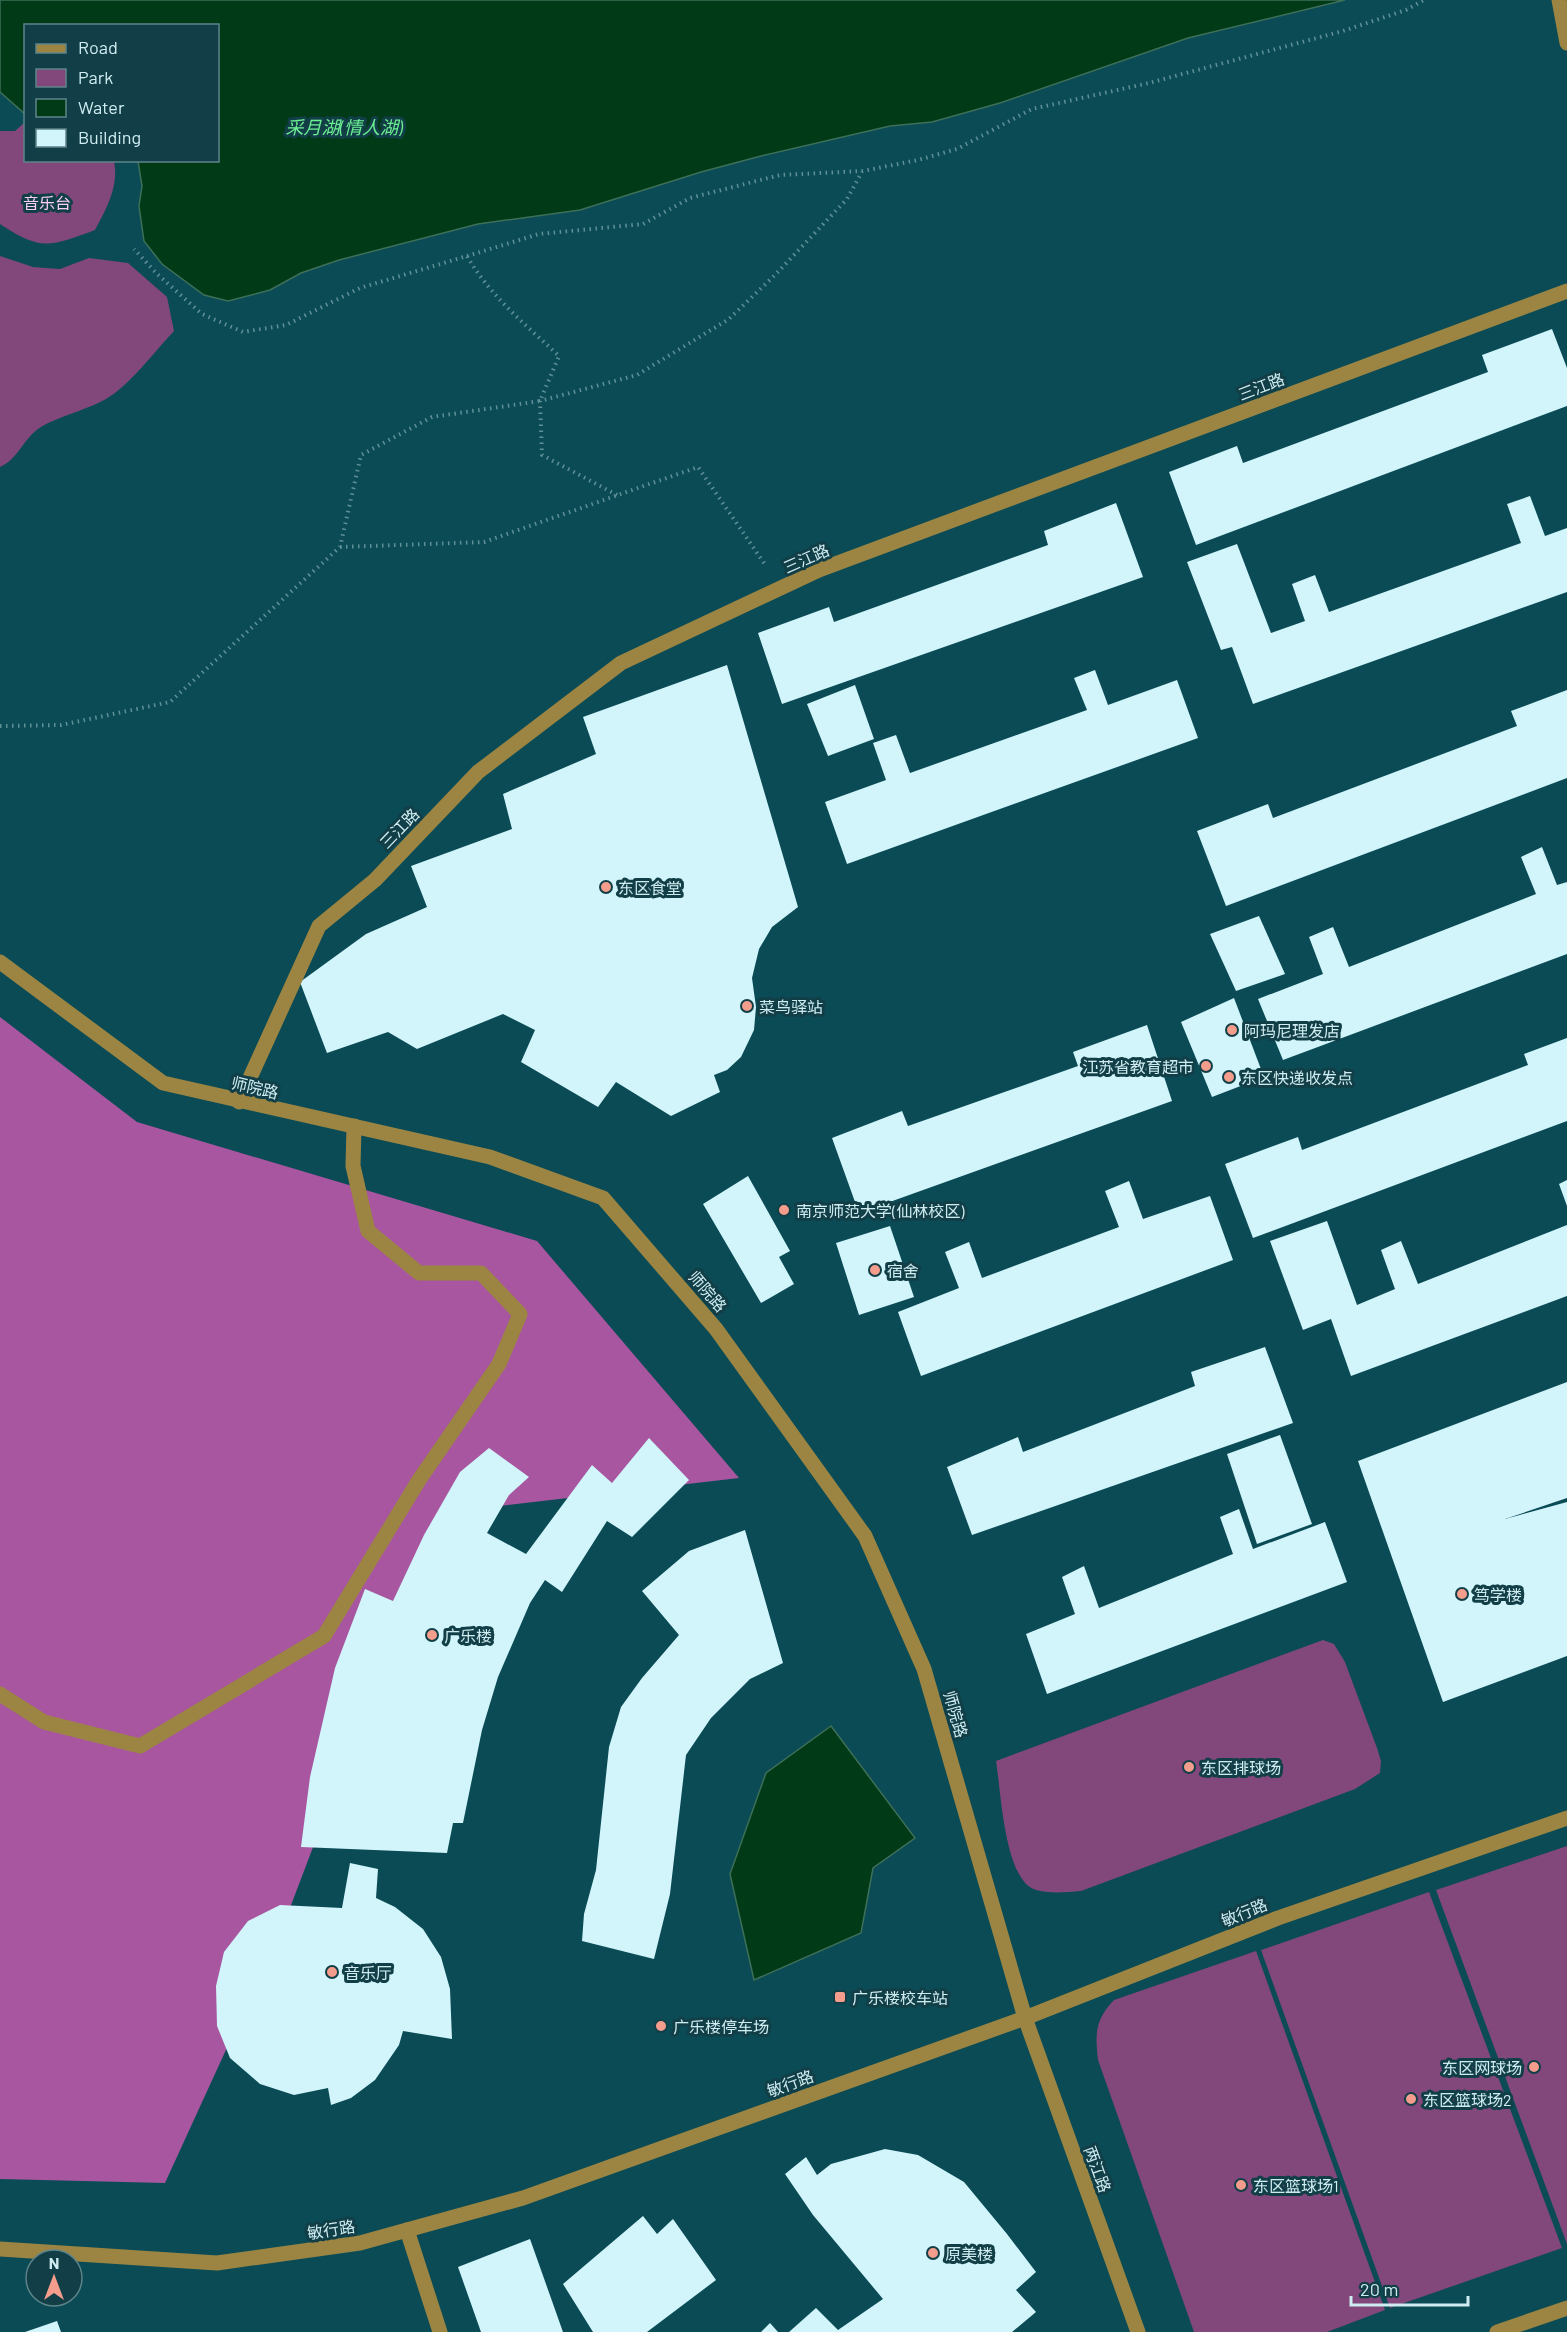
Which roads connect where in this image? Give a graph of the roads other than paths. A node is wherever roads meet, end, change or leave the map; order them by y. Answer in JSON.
{"nodes":[{"id":1,"x":1559,"y":0,"type":"edge"},
{"id":2,"x":1567,"y":43,"type":"edge"},
{"id":3,"x":1567,"y":291,"type":"edge"},
{"id":4,"x":0,"y":962,"type":"edge"},
{"id":5,"x":239,"y":1102,"type":"junction"},
{"id":6,"x":354,"y":1126,"type":"junction"},
{"id":7,"x":0,"y":1694,"type":"edge"},
{"id":8,"x":1567,"y":1818,"type":"edge"},
{"id":9,"x":1025,"y":2018,"type":"junction"},
{"id":10,"x":407,"y":2230,"type":"junction"},
{"id":11,"x":0,"y":2249,"type":"edge"},
{"id":12,"x":1567,"y":2308,"type":"edge"},
{"id":13,"x":440,"y":2332,"type":"edge"},
{"id":14,"x":1138,"y":2332,"type":"edge"},
{"id":15,"x":1497,"y":2332,"type":"edge"}],
"edges":[{"from":1,"to":2,"type":"street"},
{"from":3,"to":5,"type":"street","name":"三江路"},
{"from":4,"to":5,"type":"street","name":"师院路"},
{"from":5,"to":6,"type":"street","name":"师院路"},
{"from":6,"to":7,"type":"street"},
{"from":6,"to":9,"type":"street","name":"师院路"},
{"from":8,"to":9,"type":"street","name":"敏行路"},
{"from":9,"to":10,"type":"street","name":"敏行路"},
{"from":9,"to":14,"type":"street","name":"两江路"},
{"from":10,"to":11,"type":"street","name":"敏行路"},
{"from":10,"to":13,"type":"street"},
{"from":12,"to":15,"type":"street"}]}
